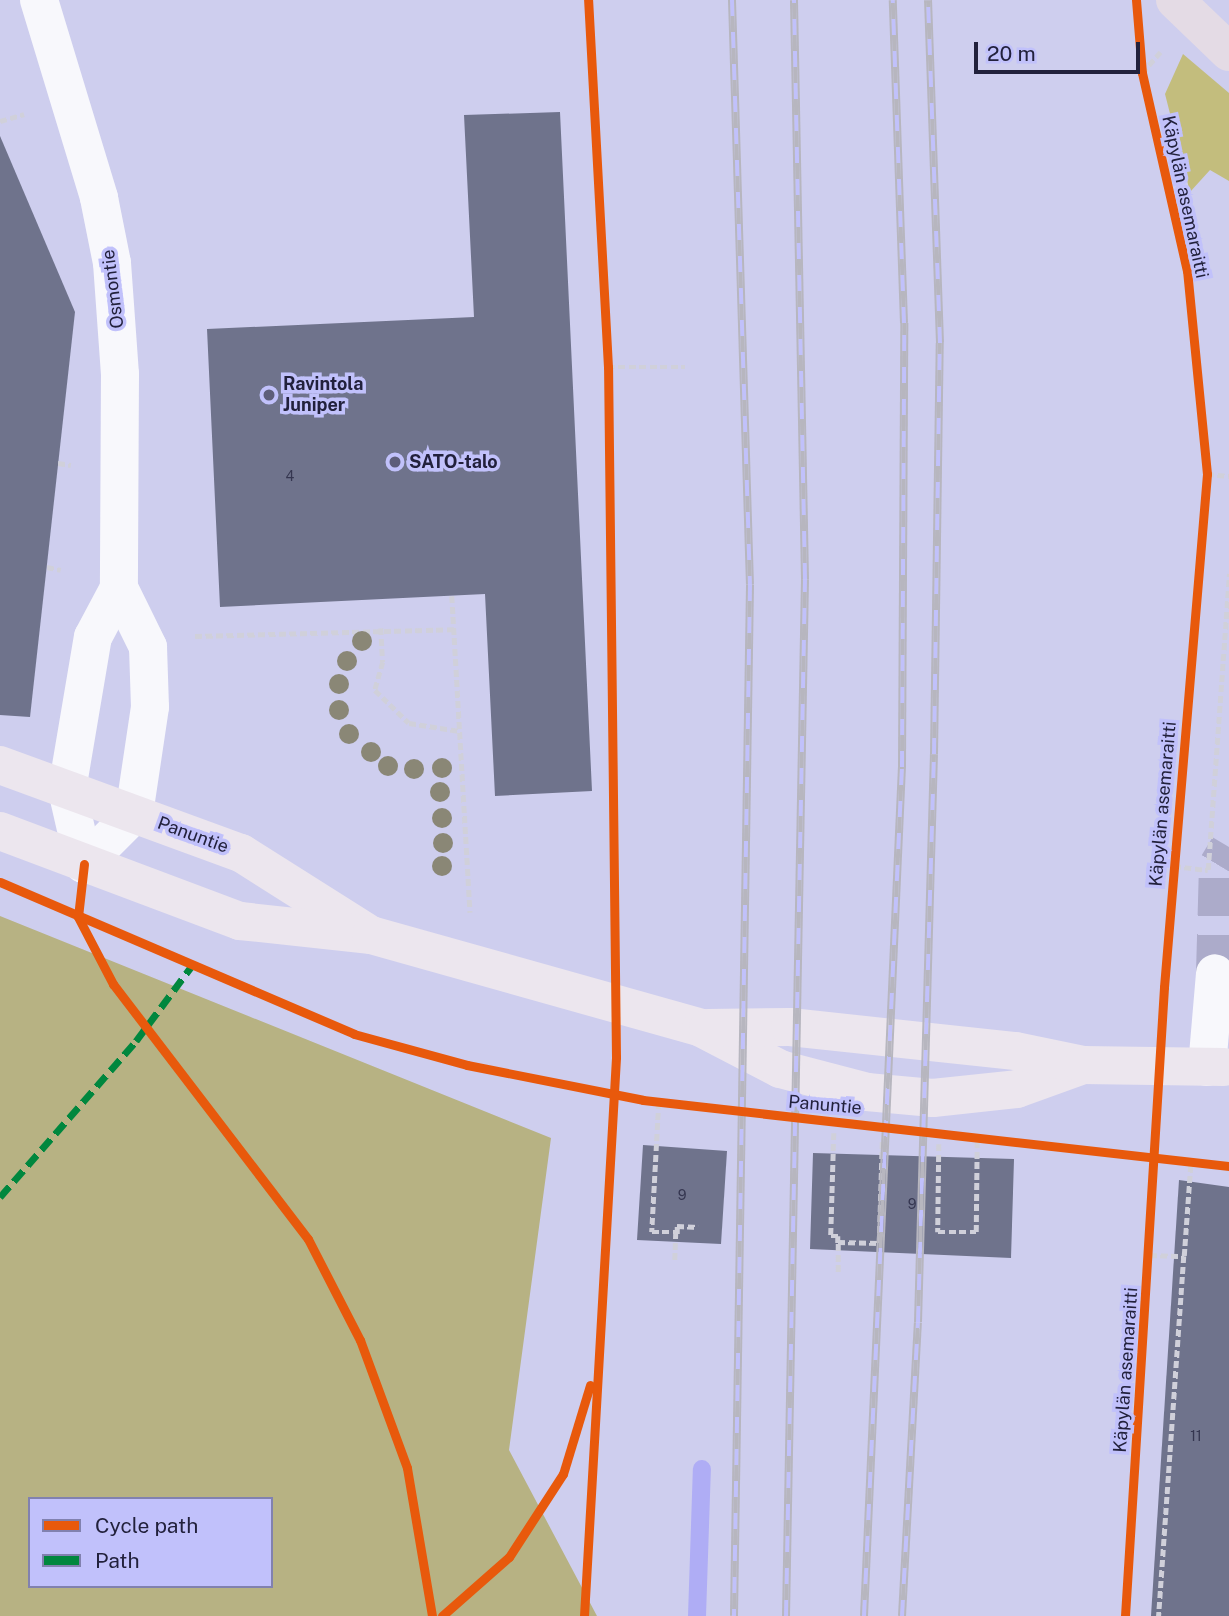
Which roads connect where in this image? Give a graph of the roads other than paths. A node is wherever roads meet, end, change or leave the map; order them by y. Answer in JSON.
{"nodes":[{"id":1,"x":38,"y":0,"type":"edge"},
{"id":2,"x":1175,"y":0,"type":"edge"},
{"id":3,"x":1229,"y":52,"type":"edge"},
{"id":4,"x":119,"y":588,"type":"junction"},
{"id":5,"x":0,"y":765,"type":"edge"},
{"id":6,"x":67,"y":790,"type":"junction"},
{"id":7,"x":134,"y":814,"type":"junction"},
{"id":8,"x":0,"y":831,"type":"edge"},
{"id":9,"x":84,"y":864,"type":"junction"},
{"id":10,"x":371,"y":935,"type":"junction"},
{"id":11,"x":1216,"y":973,"type":"tunnel mouth"},
{"id":12,"x":701,"y":1028,"type":"junction"},
{"id":13,"x":1083,"y":1065,"type":"junction"},
{"id":14,"x":1208,"y":1067,"type":"joint"}],
"edges":[{"from":1,"to":4,"type":"street","name":"Osmontie"},
{"from":2,"to":3,"type":"highway"},
{"from":4,"to":6,"type":"street","name":"Osmontie"},
{"from":4,"to":7,"type":"street","name":"Osmontie"},
{"from":5,"to":6,"type":"main road","name":"Panuntie"},
{"from":6,"to":7,"type":"main road","name":"Panuntie"},
{"from":6,"to":9,"type":"street","name":"Osmontie"},
{"from":7,"to":9,"type":"street"},
{"from":7,"to":10,"type":"main road","name":"Panuntie"},
{"from":8,"to":9,"type":"main road","name":"Panuntie"},
{"from":9,"to":10,"type":"main road","name":"Panuntie"},
{"from":10,"to":12,"type":"main road","name":"Panuntie"},
{"from":11,"to":14,"type":"street"},
{"from":12,"to":13,"type":"main road","name":"Panuntie"},
{"from":12,"to":13,"type":"main road","name":"Panuntie"},
{"from":13,"to":14,"type":"main road","name":"Panuntie"}]}
